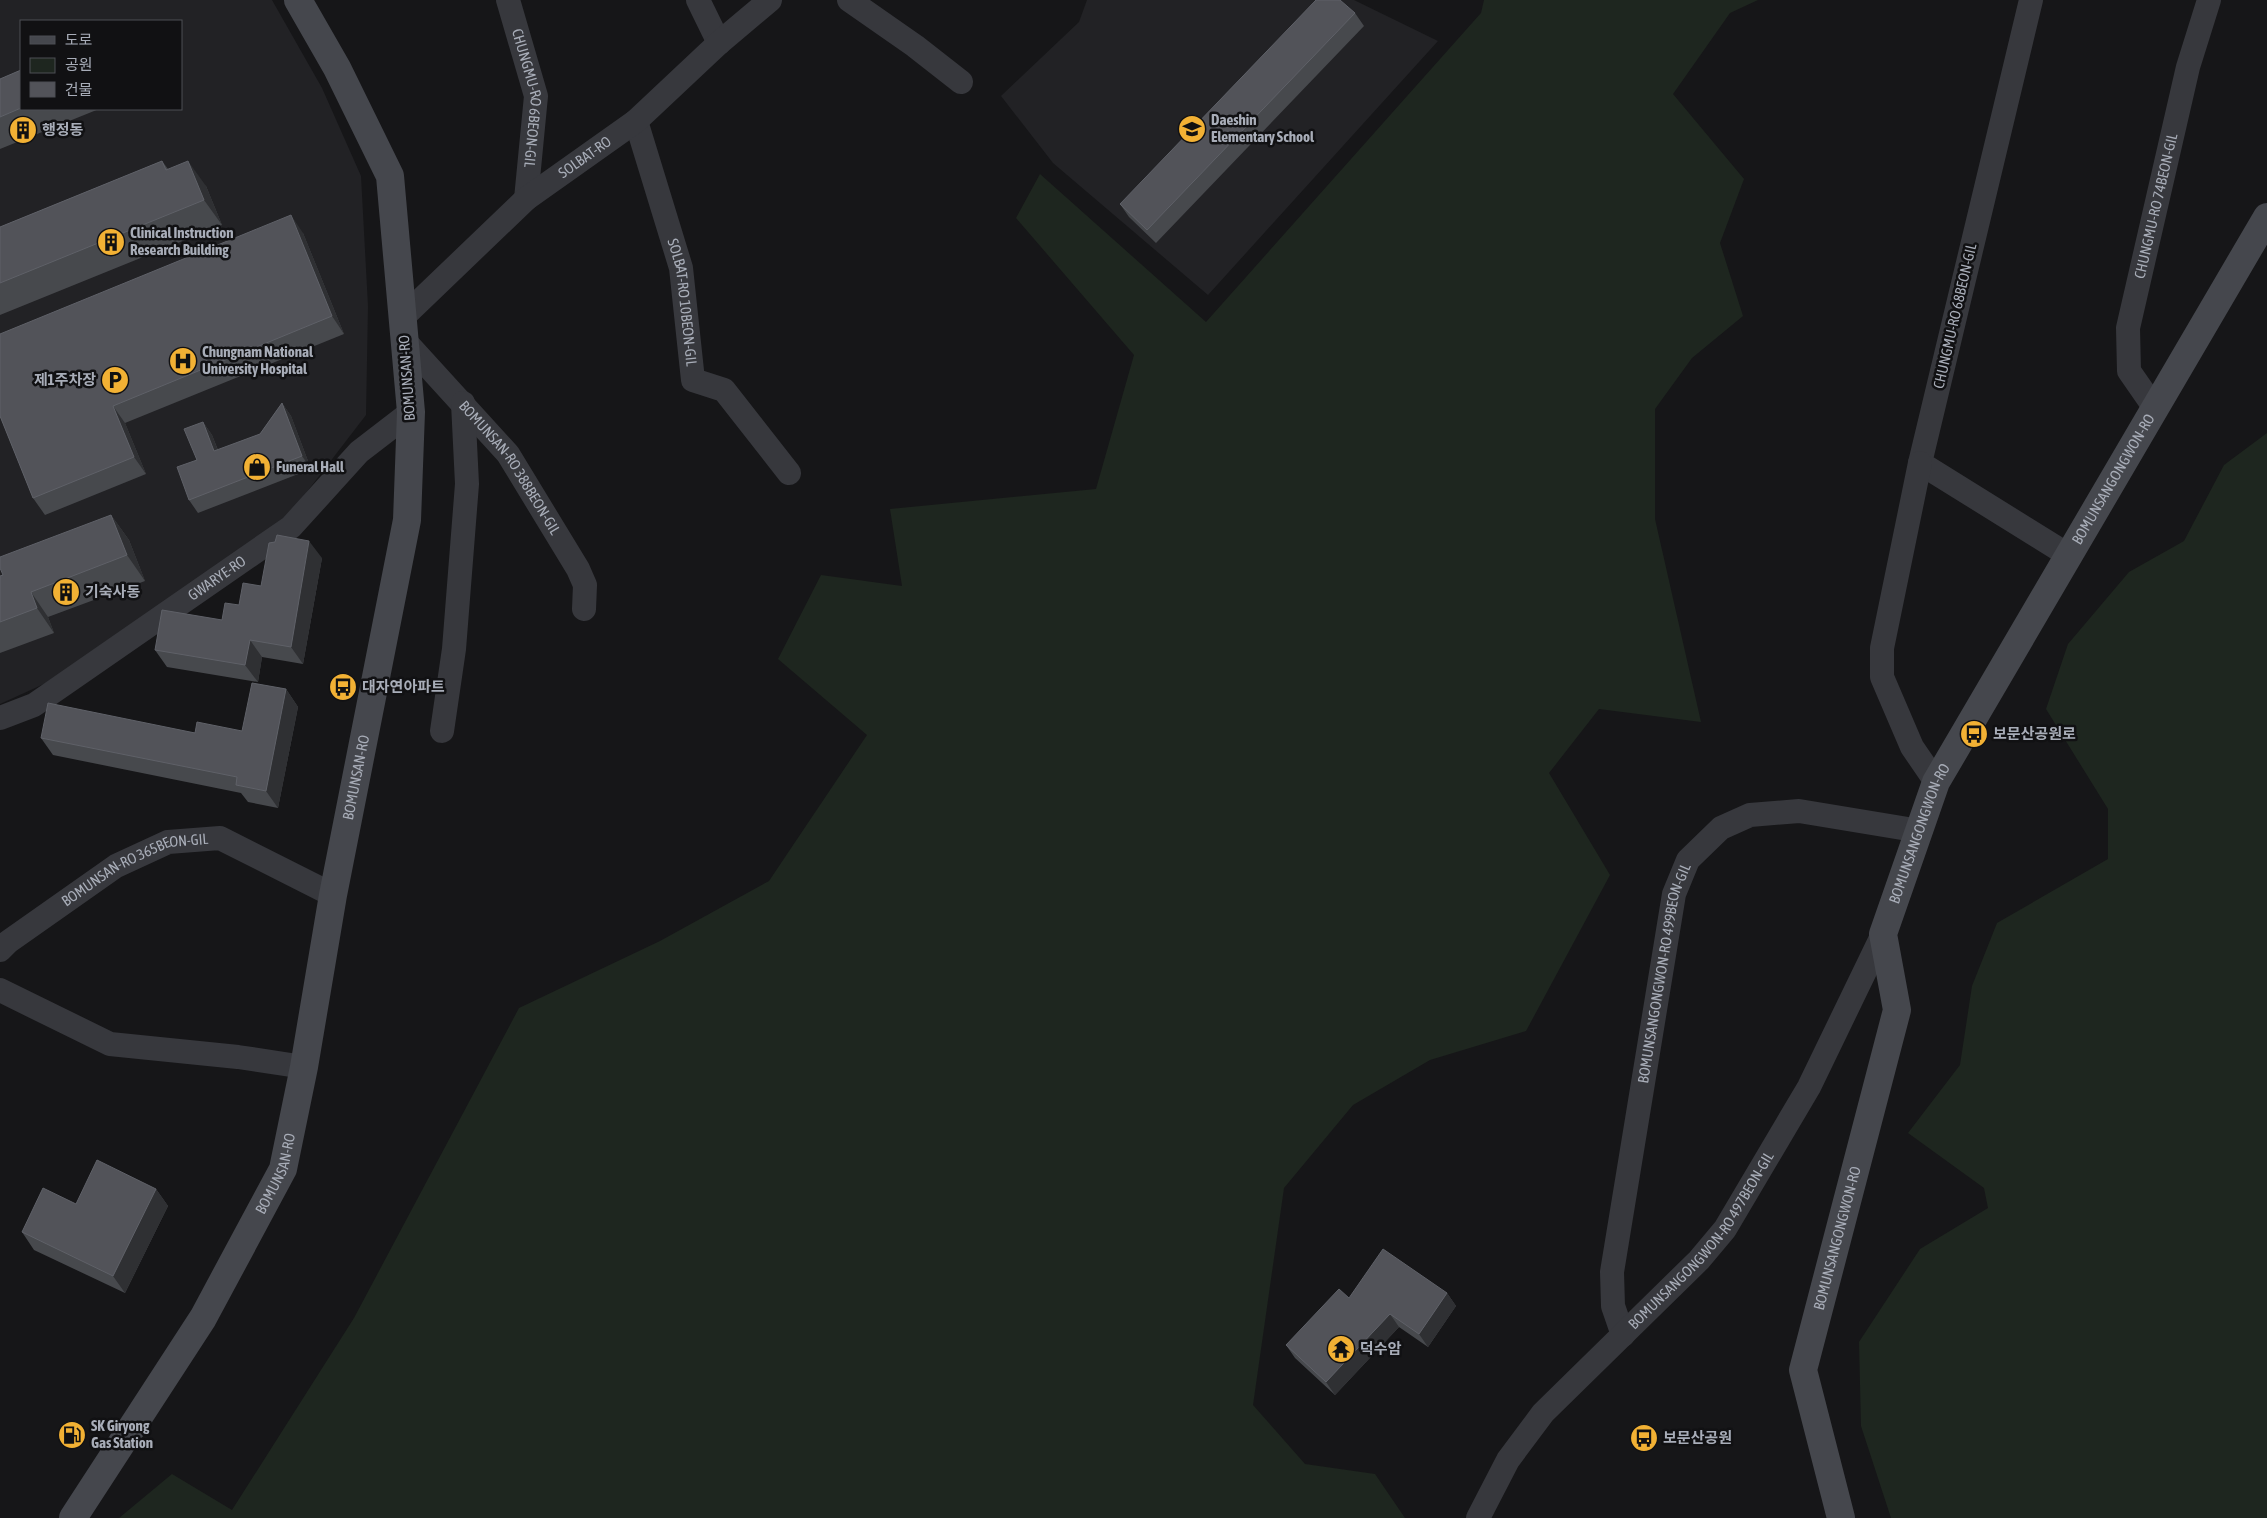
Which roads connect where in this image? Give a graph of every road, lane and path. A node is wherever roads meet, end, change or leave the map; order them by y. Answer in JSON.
{"nodes":[{"id":1,"x":298,"y":0,"type":"edge"},
{"id":2,"x":508,"y":0,"type":"edge"},
{"id":3,"x":698,"y":0,"type":"edge"},
{"id":4,"x":770,"y":0,"type":"edge"},
{"id":5,"x":849,"y":0,"type":"edge"},
{"id":6,"x":2031,"y":0,"type":"edge"},
{"id":7,"x":2209,"y":0,"type":"edge"},
{"id":8,"x":719,"y":43,"type":"junction"},
{"id":9,"x":961,"y":82,"type":"dead end"},
{"id":10,"x":636,"y":121,"type":"junction"},
{"id":11,"x":526,"y":199,"type":"junction"},
{"id":12,"x":2267,"y":217,"type":"edge"},
{"id":13,"x":404,"y":330,"type":"junction"},
{"id":14,"x":463,"y":403,"type":"junction"},
{"id":15,"x":2154,"y":407,"type":"junction"},
{"id":16,"x":411,"y":412,"type":"junction"},
{"id":17,"x":1920,"y":463,"type":"junction"},
{"id":18,"x":789,"y":472,"type":"dead end"},
{"id":19,"x":2068,"y":555,"type":"junction"},
{"id":20,"x":584,"y":609,"type":"dead end"},
{"id":21,"x":0,"y":718,"type":"edge"},
{"id":22,"x":442,"y":731,"type":"dead end"},
{"id":23,"x":1936,"y":782,"type":"junction"},
{"id":24,"x":1920,"y":831,"type":"junction"},
{"id":25,"x":333,"y":895,"type":"junction"},
{"id":26,"x":1883,"y":934,"type":"junction"},
{"id":27,"x":0,"y":950,"type":"edge"},
{"id":28,"x":0,"y":990,"type":"edge"},
{"id":29,"x":304,"y":1067,"type":"junction"},
{"id":30,"x":1623,"y":1335,"type":"junction"},
{"id":31,"x":72,"y":1518,"type":"edge"},
{"id":32,"x":1478,"y":1518,"type":"edge"},
{"id":33,"x":1841,"y":1518,"type":"edge"}],
"edges":[{"from":1,"to":13,"type":"main road","name":"BOMUNSAN-RO"},
{"from":2,"to":11,"type":"street","name":"CHUNGMU-RO 6BEON-GIL"},
{"from":3,"to":8,"type":"street"},
{"from":4,"to":8,"type":"street","name":"SOLBAT-RO"},
{"from":5,"to":9,"type":"street"},
{"from":6,"to":17,"type":"street","name":"CHUNGMU-RO 68BEON-GIL"},
{"from":7,"to":15,"type":"street","name":"CHUNGMU-RO 74BEON-GIL"},
{"from":8,"to":10,"type":"street","name":"SOLBAT-RO"},
{"from":10,"to":11,"type":"street","name":"SOLBAT-RO"},
{"from":10,"to":18,"type":"street","name":"SOLBAT-RO 10BEON-GIL"},
{"from":11,"to":13,"type":"street","name":"SOLBAT-RO"},
{"from":12,"to":15,"type":"main road","name":"BOMUNSANGONGWON-RO"},
{"from":13,"to":14,"type":"street","name":"BOMUNSAN-RO 388BEON-GIL"},
{"from":13,"to":16,"type":"main road","name":"BOMUNSAN-RO"},
{"from":14,"to":20,"type":"street","name":"BOMUNSAN-RO 388BEON-GIL"},
{"from":14,"to":22,"type":"street"},
{"from":15,"to":19,"type":"main road","name":"BOMUNSANGONGWON-RO"},
{"from":16,"to":21,"type":"street","name":"GWARYE-RO"},
{"from":16,"to":25,"type":"main road","name":"BOMUNSAN-RO"},
{"from":17,"to":19,"type":"street"},
{"from":17,"to":23,"type":"street","name":"CHUNGMU-RO 68BEON-GIL"},
{"from":19,"to":23,"type":"main road","name":"BOMUNSANGONGWON-RO"},
{"from":23,"to":24,"type":"main road","name":"BOMUNSANGONGWON-RO"},
{"from":24,"to":26,"type":"main road","name":"BOMUNSANGONGWON-RO"},
{"from":24,"to":30,"type":"street","name":"BOMUNSANGONGWON-RO 499BEON-GIL"},
{"from":25,"to":27,"type":"street","name":"BOMUNSAN-RO 365BEON-GIL"},
{"from":25,"to":29,"type":"main road","name":"BOMUNSAN-RO"},
{"from":26,"to":30,"type":"street","name":"BOMUNSANGONGWON-RO 497BEON-GIL"},
{"from":26,"to":33,"type":"main road","name":"BOMUNSANGONGWON-RO"},
{"from":28,"to":29,"type":"street"},
{"from":29,"to":31,"type":"main road","name":"BOMUNSAN-RO"},
{"from":30,"to":32,"type":"street","name":"BOMUNSANGONGWON-RO 497BEON-GIL"}]}
